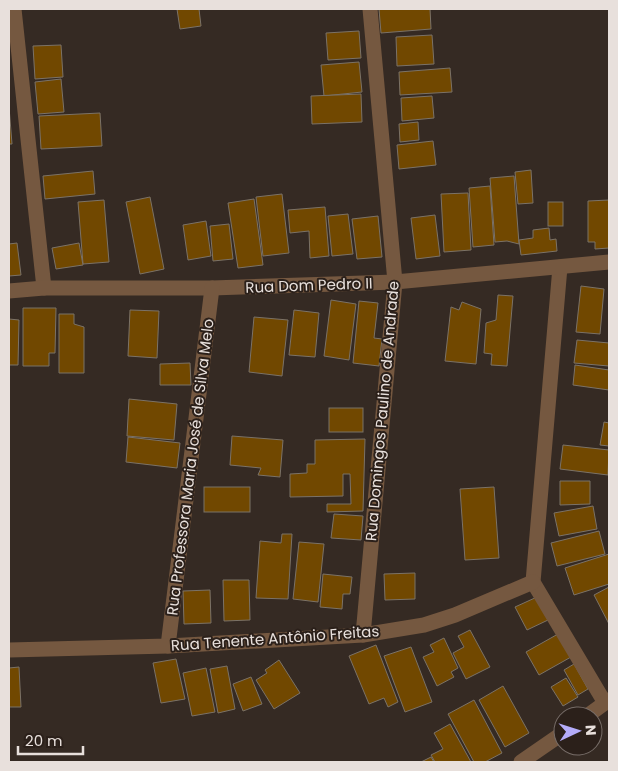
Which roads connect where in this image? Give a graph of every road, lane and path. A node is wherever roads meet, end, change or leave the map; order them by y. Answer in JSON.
{"nodes":[{"id":1,"x":14,"y":9,"type":"edge"},
{"id":2,"x":370,"y":9,"type":"edge"},
{"id":3,"x":609,"y":262,"type":"edge"},
{"id":4,"x":560,"y":267,"type":"junction"},
{"id":5,"x":395,"y":282,"type":"junction"},
{"id":6,"x":44,"y":288,"type":"junction"},
{"id":7,"x":212,"y":288,"type":"junction"},
{"id":8,"x":9,"y":291,"type":"edge"},
{"id":9,"x":533,"y":582,"type":"junction"},
{"id":10,"x":363,"y":635,"type":"junction"},
{"id":11,"x":168,"y":646,"type":"junction"},
{"id":12,"x":9,"y":650,"type":"edge"},
{"id":13,"x":607,"y":702,"type":"edge"},
{"id":14,"x":553,"y":740,"type":"edge"},
{"id":15,"x":524,"y":761,"type":"edge"}],
"edges":[{"from":1,"to":6,"type":"street"},
{"from":2,"to":5,"type":"street","name":"Rua Domingos Paulino de Andrade"},
{"from":3,"to":4,"type":"street","name":"Rua Dom Pedro II"},
{"from":4,"to":5,"type":"street","name":"Rua Dom Pedro II"},
{"from":4,"to":9,"type":"street"},
{"from":5,"to":7,"type":"street","name":"Rua Dom Pedro II"},
{"from":5,"to":10,"type":"street","name":"Rua Domingos Paulino de Andrade"},
{"from":6,"to":7,"type":"street","name":"Rua Dom Pedro II"},
{"from":6,"to":8,"type":"street","name":"Rua Dom Pedro II"},
{"from":7,"to":11,"type":"street","name":"Rua Professora Maria José de Silva Melo"},
{"from":9,"to":10,"type":"street","name":"Rua Tenente Antônio Freitas"},
{"from":9,"to":13,"type":"street"},
{"from":10,"to":11,"type":"street","name":"Rua Tenente Antônio Freitas"},
{"from":11,"to":12,"type":"street","name":"Rua Tenente Antônio Freitas"},
{"from":14,"to":15,"type":"street"}]}
